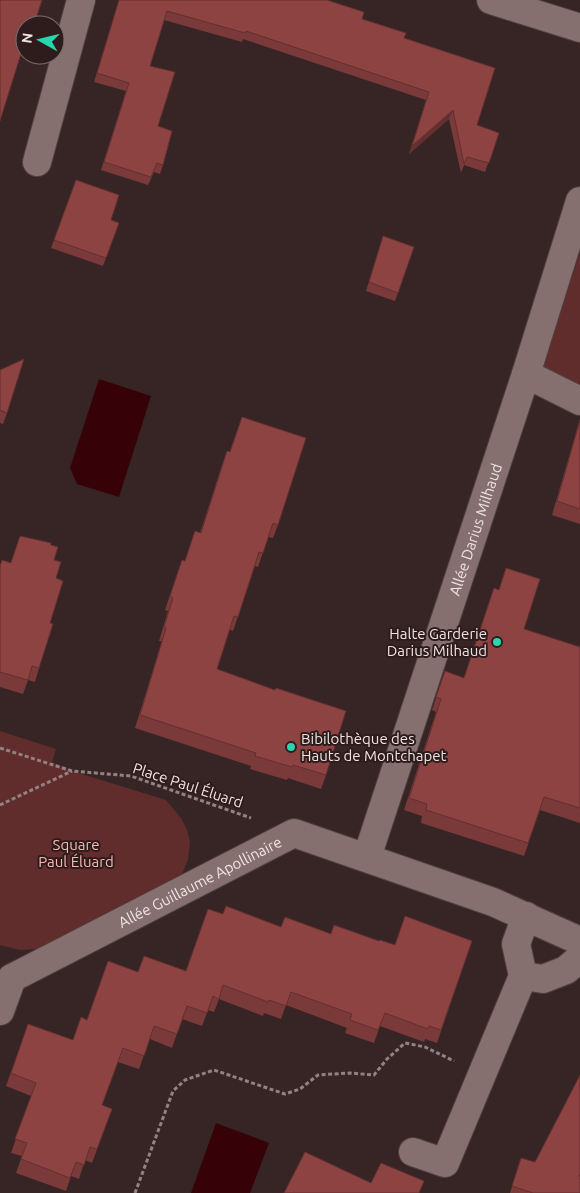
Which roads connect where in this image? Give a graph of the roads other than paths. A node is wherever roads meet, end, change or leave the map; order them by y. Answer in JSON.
{"nodes":[{"id":1,"x":81,"y":0,"type":"edge"},
{"id":2,"x":492,"y":0,"type":"edge"},
{"id":3,"x":580,"y":28,"type":"edge"},
{"id":4,"x":37,"y":162,"type":"dead end"},
{"id":5,"x":580,"y":201,"type":"edge"},
{"id":6,"x":526,"y":374,"type":"junction"},
{"id":7,"x":580,"y":401,"type":"edge"},
{"id":8,"x":367,"y":857,"type":"junction"},
{"id":9,"x":526,"y":916,"type":"junction"},
{"id":10,"x":580,"y":941,"type":"edge"},
{"id":11,"x":580,"y":958,"type":"edge"},
{"id":12,"x":6,"y":974,"type":"edge"},
{"id":13,"x":522,"y":976,"type":"junction"},
{"id":14,"x":0,"y":1011,"type":"edge"},
{"id":15,"x":413,"y":1152,"type":"dead end"}],
"edges":[{"from":1,"to":4,"type":"street"},
{"from":2,"to":3,"type":"street"},
{"from":5,"to":6,"type":"street","name":"Allée Darius Milhaud"},
{"from":6,"to":7,"type":"street"},
{"from":6,"to":8,"type":"street","name":"Allée Darius Milhaud"},
{"from":8,"to":9,"type":"street","name":"Allée Guillaume Apollinaire"},
{"from":8,"to":12,"type":"street","name":"Allée Guillaume Apollinaire"},
{"from":9,"to":10,"type":"street","name":"Allée Guillaume Apollinaire"},
{"from":9,"to":13,"type":"street"},
{"from":11,"to":13,"type":"street"},
{"from":12,"to":14,"type":"street"},
{"from":13,"to":15,"type":"street"}]}
